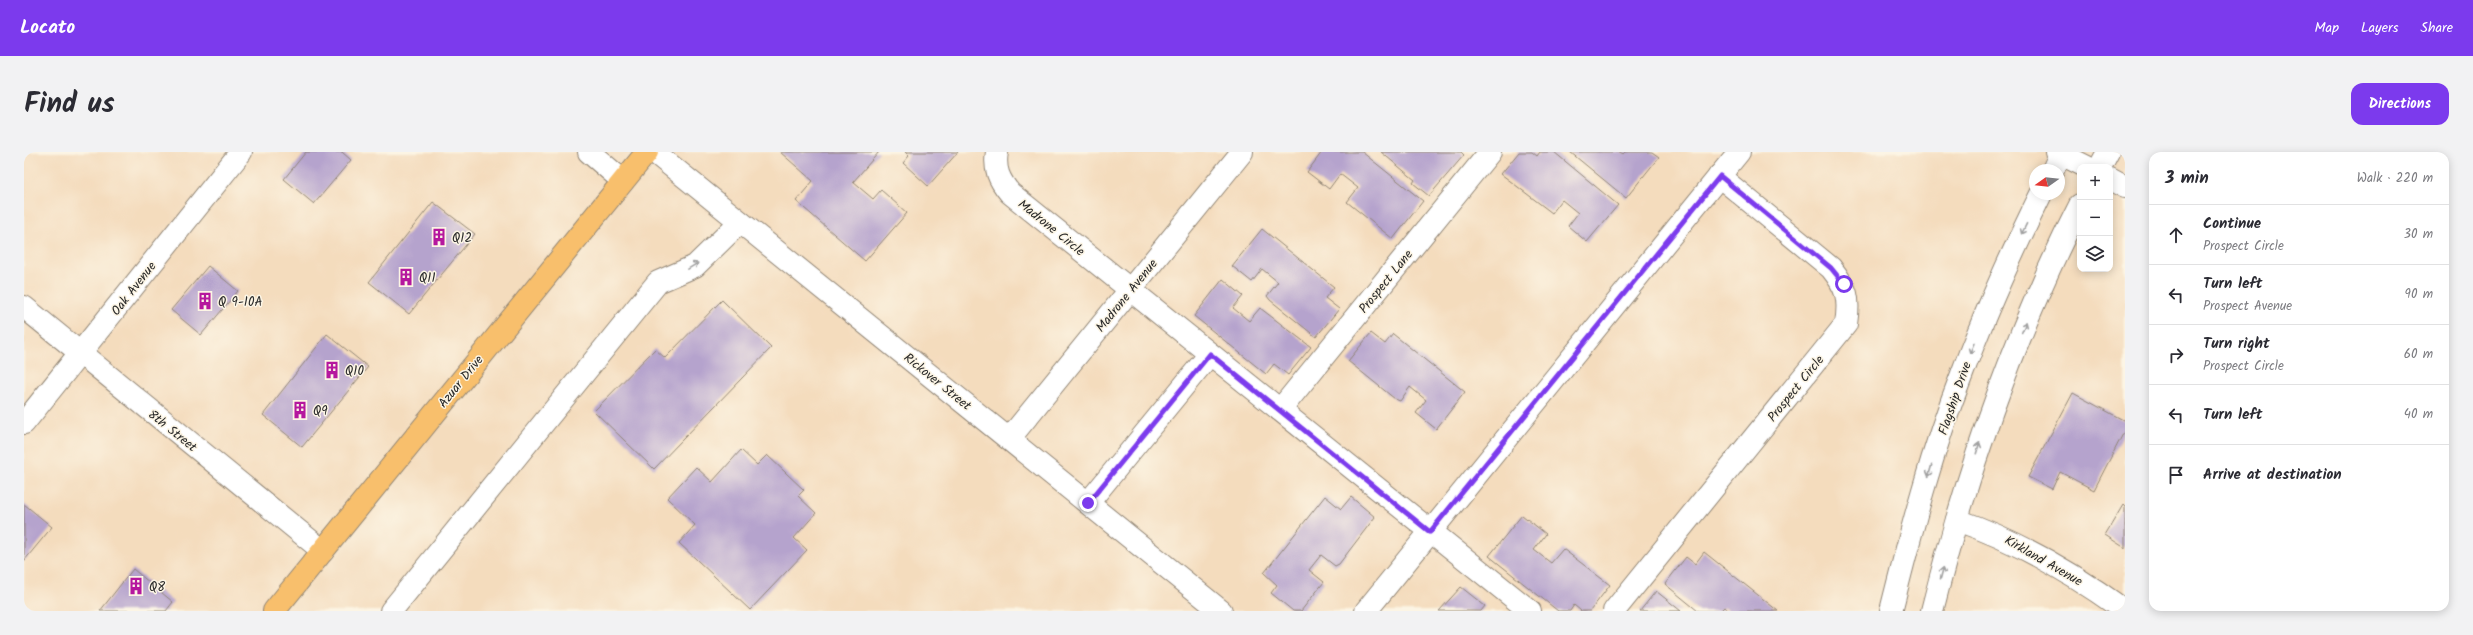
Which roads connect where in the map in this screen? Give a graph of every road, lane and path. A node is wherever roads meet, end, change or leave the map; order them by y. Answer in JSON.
{"nodes":[{"id":1,"x":241,"y":152,"type":"edge"},
{"id":2,"x":589,"y":152,"type":"edge"},
{"id":3,"x":646,"y":152,"type":"edge"},
{"id":4,"x":654,"y":152,"type":"edge"},
{"id":5,"x":997,"y":152,"type":"edge"},
{"id":6,"x":1242,"y":152,"type":"edge"},
{"id":7,"x":1490,"y":152,"type":"edge"},
{"id":8,"x":1739,"y":152,"type":"edge"},
{"id":9,"x":2108,"y":152,"type":"edge"},
{"id":10,"x":2058,"y":157,"type":"edge"},
{"id":11,"x":2078,"y":164,"type":"edge"},
{"id":12,"x":2102,"y":164,"type":"edge"},
{"id":13,"x":1720,"y":176,"type":"junction"},
{"id":14,"x":623,"y":181,"type":"junction"},
{"id":15,"x":2113,"y":181,"type":"edge"},
{"id":16,"x":2125,"y":187,"type":"edge"},
{"id":17,"x":2038,"y":200,"type":"edge"},
{"id":18,"x":2077,"y":211,"type":"edge"},
{"id":19,"x":740,"y":222,"type":"junction"},
{"id":20,"x":1130,"y":290,"type":"junction"},
{"id":21,"x":24,"y":307,"type":"edge"},
{"id":22,"x":80,"y":354,"type":"junction"},
{"id":23,"x":1210,"y":354,"type":"junction"},
{"id":24,"x":1280,"y":410,"type":"junction"},
{"id":25,"x":24,"y":423,"type":"edge"},
{"id":26,"x":1009,"y":439,"type":"junction"},
{"id":27,"x":1088,"y":503,"type":"junction"},
{"id":28,"x":1957,"y":520,"type":"junction"},
{"id":29,"x":1430,"y":532,"type":"junction"},
{"id":30,"x":323,"y":551,"type":"junction"},
{"id":31,"x":274,"y":611,"type":"edge"},
{"id":32,"x":391,"y":611,"type":"edge"},
{"id":33,"x":1221,"y":611,"type":"edge"},
{"id":34,"x":1366,"y":611,"type":"edge"},
{"id":35,"x":1530,"y":611,"type":"edge"},
{"id":36,"x":1614,"y":611,"type":"edge"},
{"id":37,"x":1891,"y":611,"type":"edge"},
{"id":38,"x":1932,"y":611,"type":"edge"},
{"id":39,"x":2125,"y":611,"type":"edge"}],
"edges":[{"from":1,"to":22,"type":"street","name":"Oak Avenue"},
{"from":2,"to":14,"type":"street"},
{"from":3,"to":14,"type":"main road","name":"Azuar Drive"},
{"from":4,"to":19,"type":"street","name":"Rickover Street"},
{"from":5,"to":20,"type":"street","name":"Madrone Circle"},
{"from":6,"to":20,"type":"street","name":"Madrone Avenue"},
{"from":7,"to":24,"type":"street","name":"Prospect Lane"},
{"from":8,"to":13,"type":"street"},
{"from":9,"to":12,"type":"street"},
{"from":10,"to":11,"type":"street"},
{"from":13,"to":29,"type":"street"},
{"from":13,"to":36,"type":"street","name":"Prospect Circle"},
{"from":14,"to":30,"type":"main road","name":"Azuar Drive"},
{"from":15,"to":16,"type":"street"},
{"from":17,"to":37,"type":"street","name":"Flagship Drive","one_way":true},
{"from":28,"to":18,"type":"street","one_way":true},
{"from":19,"to":26,"type":"street","name":"Rickover Street"},
{"from":32,"to":19,"type":"street","one_way":true},
{"from":20,"to":23,"type":"street"},
{"from":20,"to":26,"type":"street","name":"Madrone Avenue"},
{"from":21,"to":22,"type":"street","name":"8th Street"},
{"from":22,"to":25,"type":"street","name":"Oak Avenue"},
{"from":22,"to":30,"type":"street","name":"8th Street"},
{"from":23,"to":24,"type":"street"},
{"from":23,"to":27,"type":"street"},
{"from":24,"to":29,"type":"street"},
{"from":26,"to":27,"type":"street","name":"Rickover Street"},
{"from":27,"to":33,"type":"street","name":"Rickover Street"},
{"from":38,"to":28,"type":"street","one_way":true},
{"from":28,"to":39,"type":"street","name":"Kirkland Avenue"},
{"from":29,"to":34,"type":"street"},
{"from":29,"to":35,"type":"street"},
{"from":30,"to":31,"type":"main road","name":"Azuar Drive"}]}
